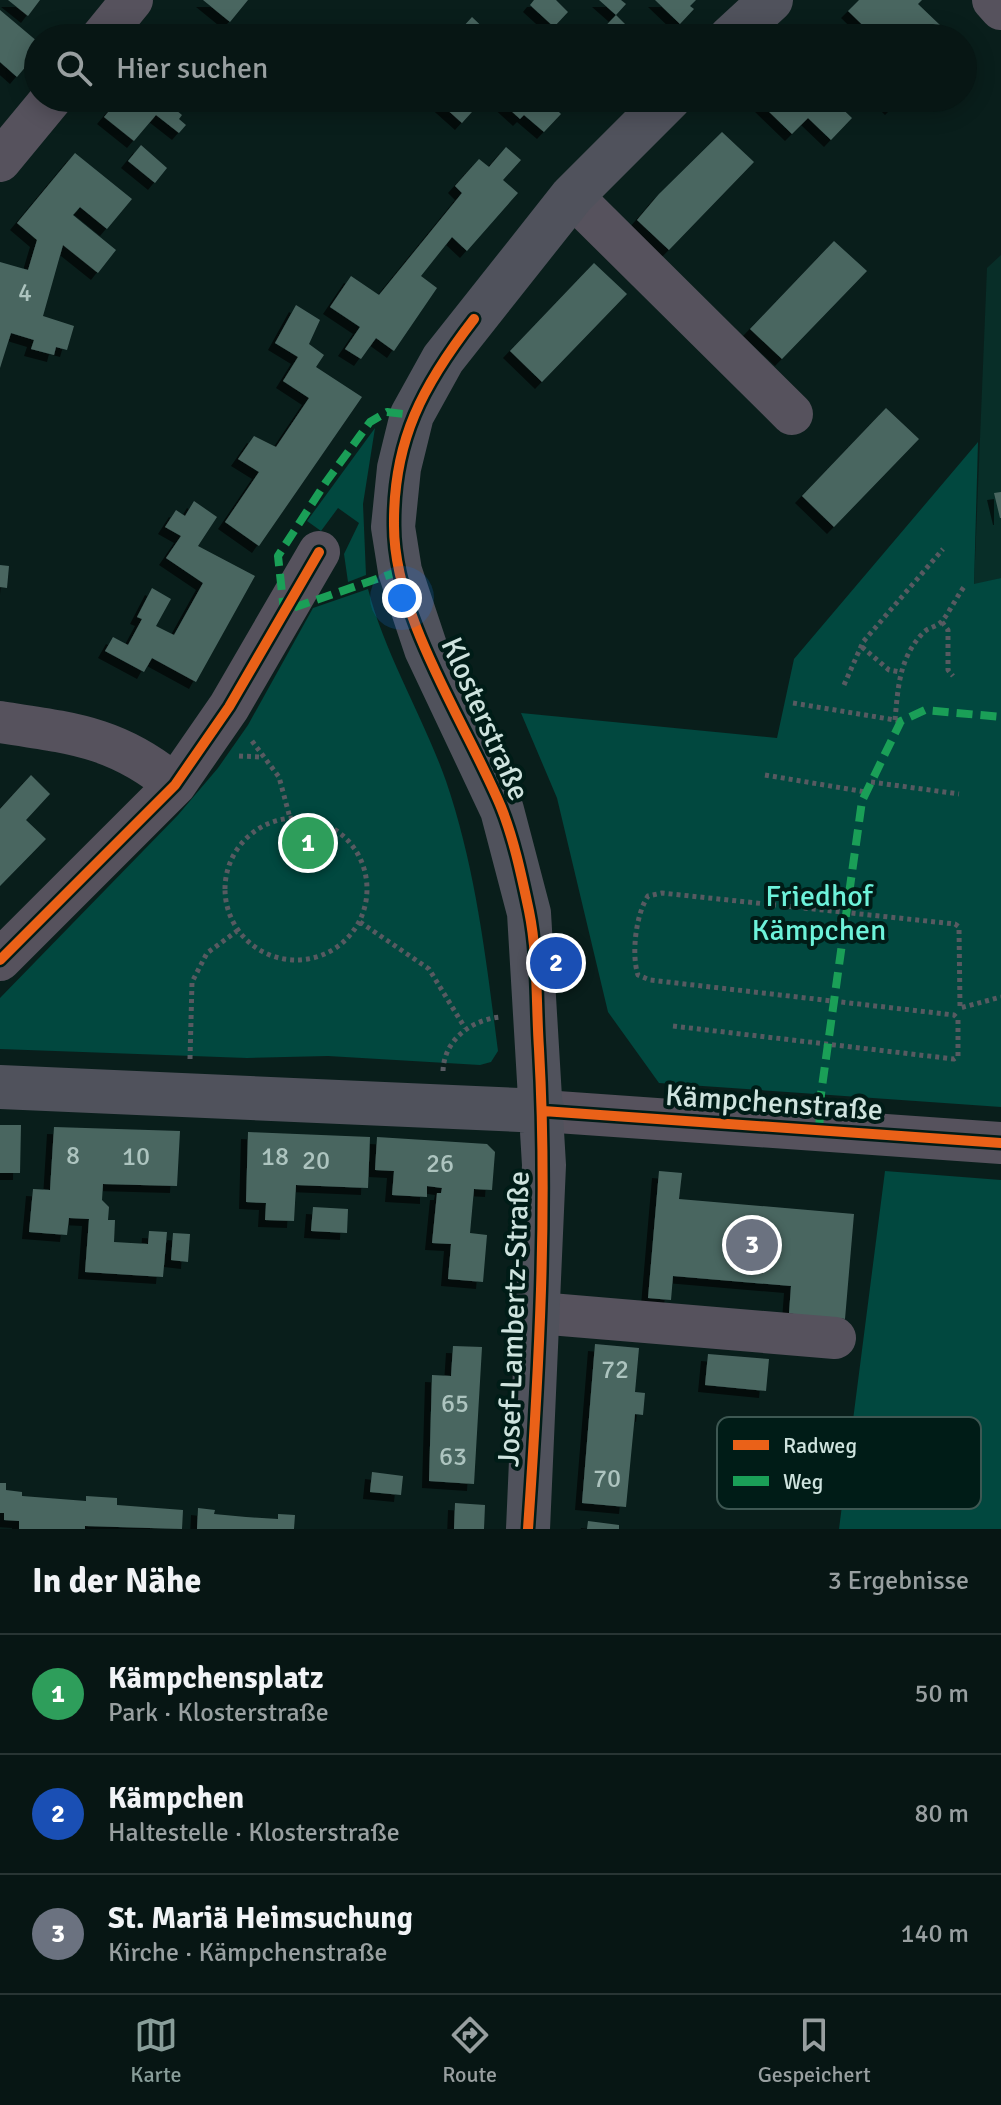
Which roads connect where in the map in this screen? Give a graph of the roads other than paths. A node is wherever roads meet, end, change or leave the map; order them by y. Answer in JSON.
{"nodes":[{"id":1,"x":132,"y":0,"type":"edge"},
{"id":2,"x":771,"y":0,"type":"edge"},
{"id":3,"x":993,"y":0,"type":"edge"},
{"id":4,"x":1001,"y":9,"type":"edge"},
{"id":5,"x":112,"y":24,"type":"edge"},
{"id":6,"x":745,"y":24,"type":"edge"},
{"id":7,"x":40,"y":112,"type":"edge"},
{"id":8,"x":656,"y":112,"type":"edge"},
{"id":9,"x":0,"y":161,"type":"edge"},
{"id":10,"x":572,"y":196,"type":"junction"},
{"id":11,"x":792,"y":414,"type":"dead end"},
{"id":12,"x":319,"y":552,"type":"dead end"},
{"id":13,"x":0,"y":722,"type":"edge"},
{"id":14,"x":175,"y":785,"type":"junction"},
{"id":15,"x":0,"y":960,"type":"edge"},
{"id":16,"x":0,"y":1087,"type":"edge"},
{"id":17,"x":543,"y":1111,"type":"junction"},
{"id":18,"x":1001,"y":1143,"type":"edge"},
{"id":19,"x":538,"y":1313,"type":"junction"},
{"id":20,"x":835,"y":1338,"type":"dead end"},
{"id":21,"x":528,"y":1529,"type":"edge"}],
"edges":[{"from":1,"to":5,"type":"street"},
{"from":2,"to":6,"type":"main road"},
{"from":3,"to":4,"type":"street"},
{"from":7,"to":9,"type":"street"},
{"from":8,"to":10,"type":"main road","name":"Klosterstraße"},
{"from":10,"to":11,"type":"street"},
{"from":10,"to":17,"type":"main road","name":"Klosterstraße"},
{"from":12,"to":14,"type":"street"},
{"from":13,"to":14,"type":"street"},
{"from":14,"to":15,"type":"street"},
{"from":16,"to":17,"type":"main road","name":"Kämpchenstraße"},
{"from":17,"to":18,"type":"street","name":"Kämpchenstraße"},
{"from":17,"to":19,"type":"main road","name":"Josef-Lambertz-Straße"},
{"from":19,"to":20,"type":"street"},
{"from":19,"to":21,"type":"main road","name":"Josef-Lambertz-Straße"}]}
